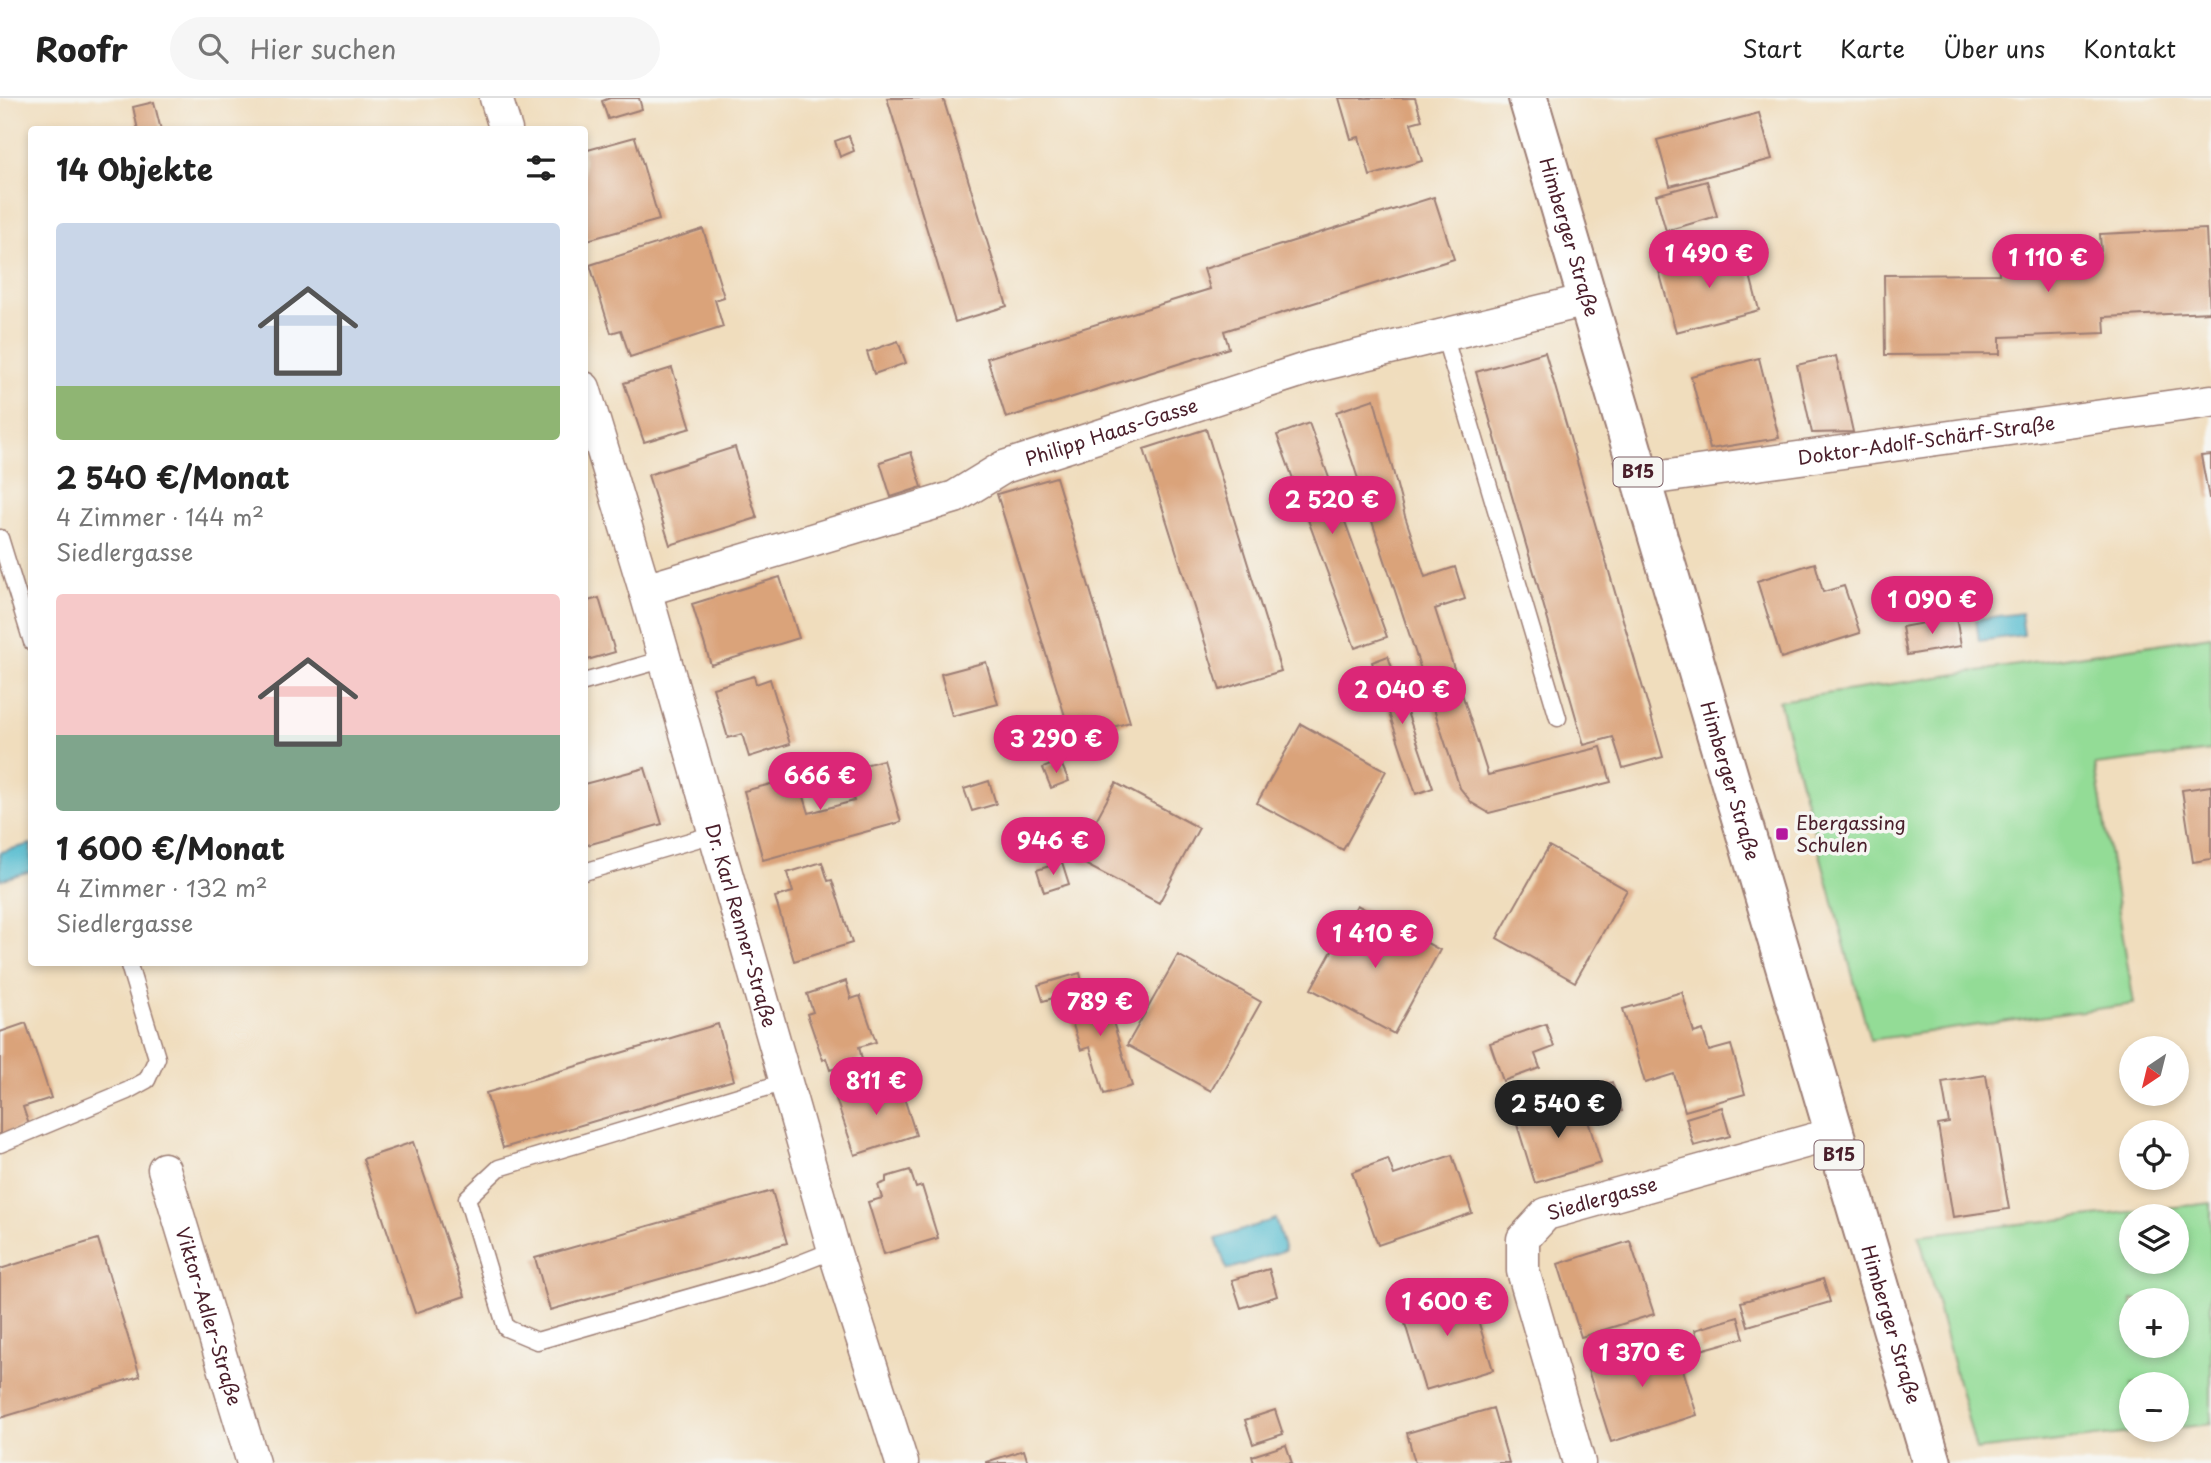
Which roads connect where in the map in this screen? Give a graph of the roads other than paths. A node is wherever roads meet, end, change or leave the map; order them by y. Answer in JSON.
{"nodes":[{"id":1,"x":496,"y":98,"type":"edge"},
{"id":2,"x":1528,"y":98,"type":"edge"},
{"id":3,"x":505,"y":126,"type":"edge"},
{"id":4,"x":1587,"y":300,"type":"junction"},
{"id":5,"x":1444,"y":335,"type":"junction"},
{"id":6,"x":2211,"y":401,"type":"edge"},
{"id":7,"x":588,"y":403,"type":"edge"},
{"id":8,"x":1640,"y":480,"type":"junction"},
{"id":9,"x":0,"y":538,"type":"edge"},
{"id":10,"x":645,"y":590,"type":"junction"},
{"id":11,"x":28,"y":629,"type":"edge"},
{"id":12,"x":665,"y":659,"type":"junction"},
{"id":13,"x":588,"y":681,"type":"edge"},
{"id":14,"x":1558,"y":718,"type":"dead end"},
{"id":15,"x":714,"y":834,"type":"junction"},
{"id":16,"x":588,"y":871,"type":"edge"},
{"id":17,"x":129,"y":966,"type":"edge"},
{"id":18,"x":785,"y":1082,"type":"junction"},
{"id":19,"x":1833,"y":1134,"type":"junction"},
{"id":20,"x":0,"y":1144,"type":"edge"},
{"id":21,"x":164,"y":1169,"type":"dead end"},
{"id":22,"x":834,"y":1250,"type":"junction"},
{"id":23,"x":253,"y":1463,"type":"edge"},
{"id":24,"x":902,"y":1463,"type":"edge"},
{"id":25,"x":1579,"y":1463,"type":"edge"},
{"id":26,"x":1932,"y":1463,"type":"edge"}],
"edges":[{"from":1,"to":3,"type":"street"},
{"from":2,"to":4,"type":"main road","name":"Himberger Straße","number":"B15"},
{"from":4,"to":5,"type":"street","name":"Philipp Haas-Gasse"},
{"from":4,"to":8,"type":"main road","name":"Himberger Straße","number":"B15"},
{"from":5,"to":10,"type":"street","name":"Philipp Haas-Gasse"},
{"from":5,"to":14,"type":"lane"},
{"from":6,"to":8,"type":"street","name":"Doktor-Adolf-Schärf-Straße"},
{"from":7,"to":10,"type":"street","name":"Dr. Karl Renner-Straße"},
{"from":8,"to":19,"type":"main road","name":"Himberger Straße","number":"B15"},
{"from":9,"to":11,"type":"lane"},
{"from":10,"to":12,"type":"street","name":"Dr. Karl Renner-Straße"},
{"from":12,"to":13,"type":"lane"},
{"from":12,"to":15,"type":"street","name":"Dr. Karl Renner-Straße"},
{"from":15,"to":16,"type":"lane"},
{"from":15,"to":18,"type":"street","name":"Dr. Karl Renner-Straße"},
{"from":17,"to":20,"type":"lane"},
{"from":18,"to":22,"type":"street","name":"Dr. Karl Renner-Straße"},
{"from":18,"to":22,"type":"lane"},
{"from":19,"to":25,"type":"street","name":"Siedlergasse"},
{"from":19,"to":26,"type":"main road","name":"Himberger Straße","number":"B15"},
{"from":21,"to":23,"type":"street","name":"Viktor-Adler-Straße"},
{"from":22,"to":24,"type":"street","name":"Dr. Karl Renner-Straße"}]}
